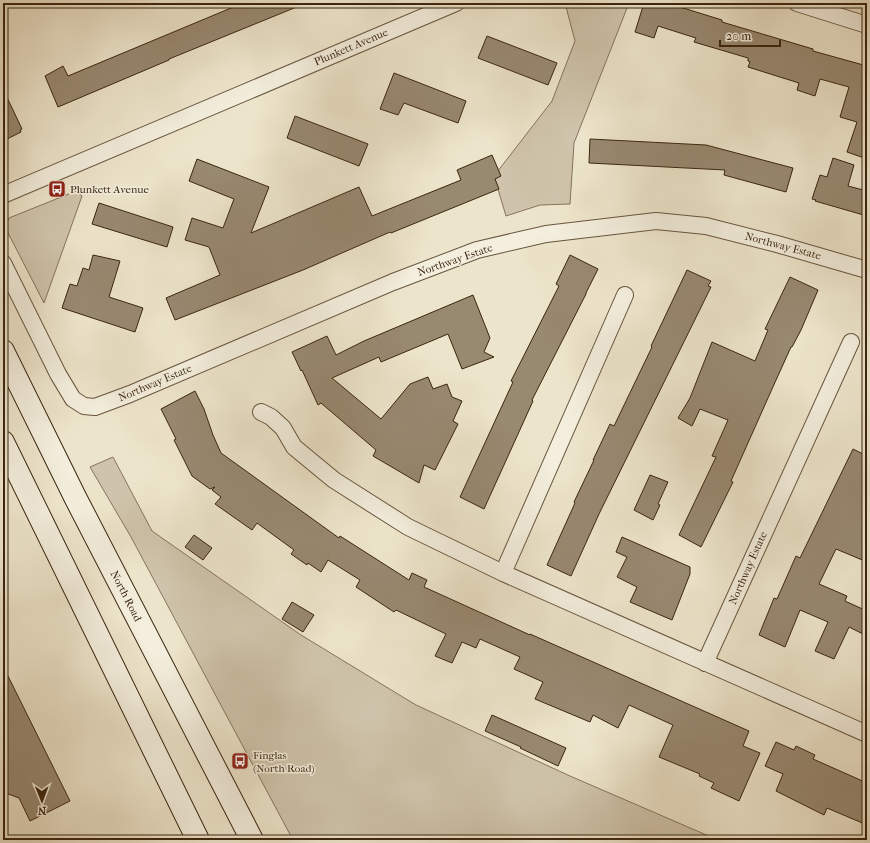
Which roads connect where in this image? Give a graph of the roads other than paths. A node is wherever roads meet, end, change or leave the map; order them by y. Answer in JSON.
{"nodes":[{"id":1,"x":456,"y":3,"type":"edge"},
{"id":2,"x":797,"y":3,"type":"edge"},
{"id":3,"x":867,"y":25,"type":"edge"},
{"id":4,"x":3,"y":195,"type":"edge"},
{"id":5,"x":3,"y":263,"type":"edge"},
{"id":6,"x":867,"y":270,"type":"edge"},
{"id":7,"x":625,"y":296,"type":"dead end"},
{"id":8,"x":851,"y":342,"type":"dead end"},
{"id":9,"x":3,"y":351,"type":"edge"},
{"id":10,"x":261,"y":412,"type":"dead end"},
{"id":11,"x":3,"y":442,"type":"edge"},
{"id":12,"x":503,"y":573,"type":"junction"},
{"id":13,"x":705,"y":663,"type":"junction"},
{"id":14,"x":867,"y":734,"type":"edge"},
{"id":15,"x":198,"y":840,"type":"edge"},
{"id":16,"x":252,"y":840,"type":"edge"}],
"edges":[{"from":1,"to":4,"type":"street","name":"Plunkett Avenue"},
{"from":2,"to":3,"type":"street"},
{"from":5,"to":6,"type":"street","name":"Northway Estate"},
{"from":7,"to":12,"type":"street"},
{"from":8,"to":13,"type":"street","name":"Northway Estate"},
{"from":9,"to":16,"type":"main road","name":"North Road"},
{"from":10,"to":12,"type":"street"},
{"from":11,"to":15,"type":"main road"},
{"from":12,"to":13,"type":"street"},
{"from":13,"to":14,"type":"street"}]}
